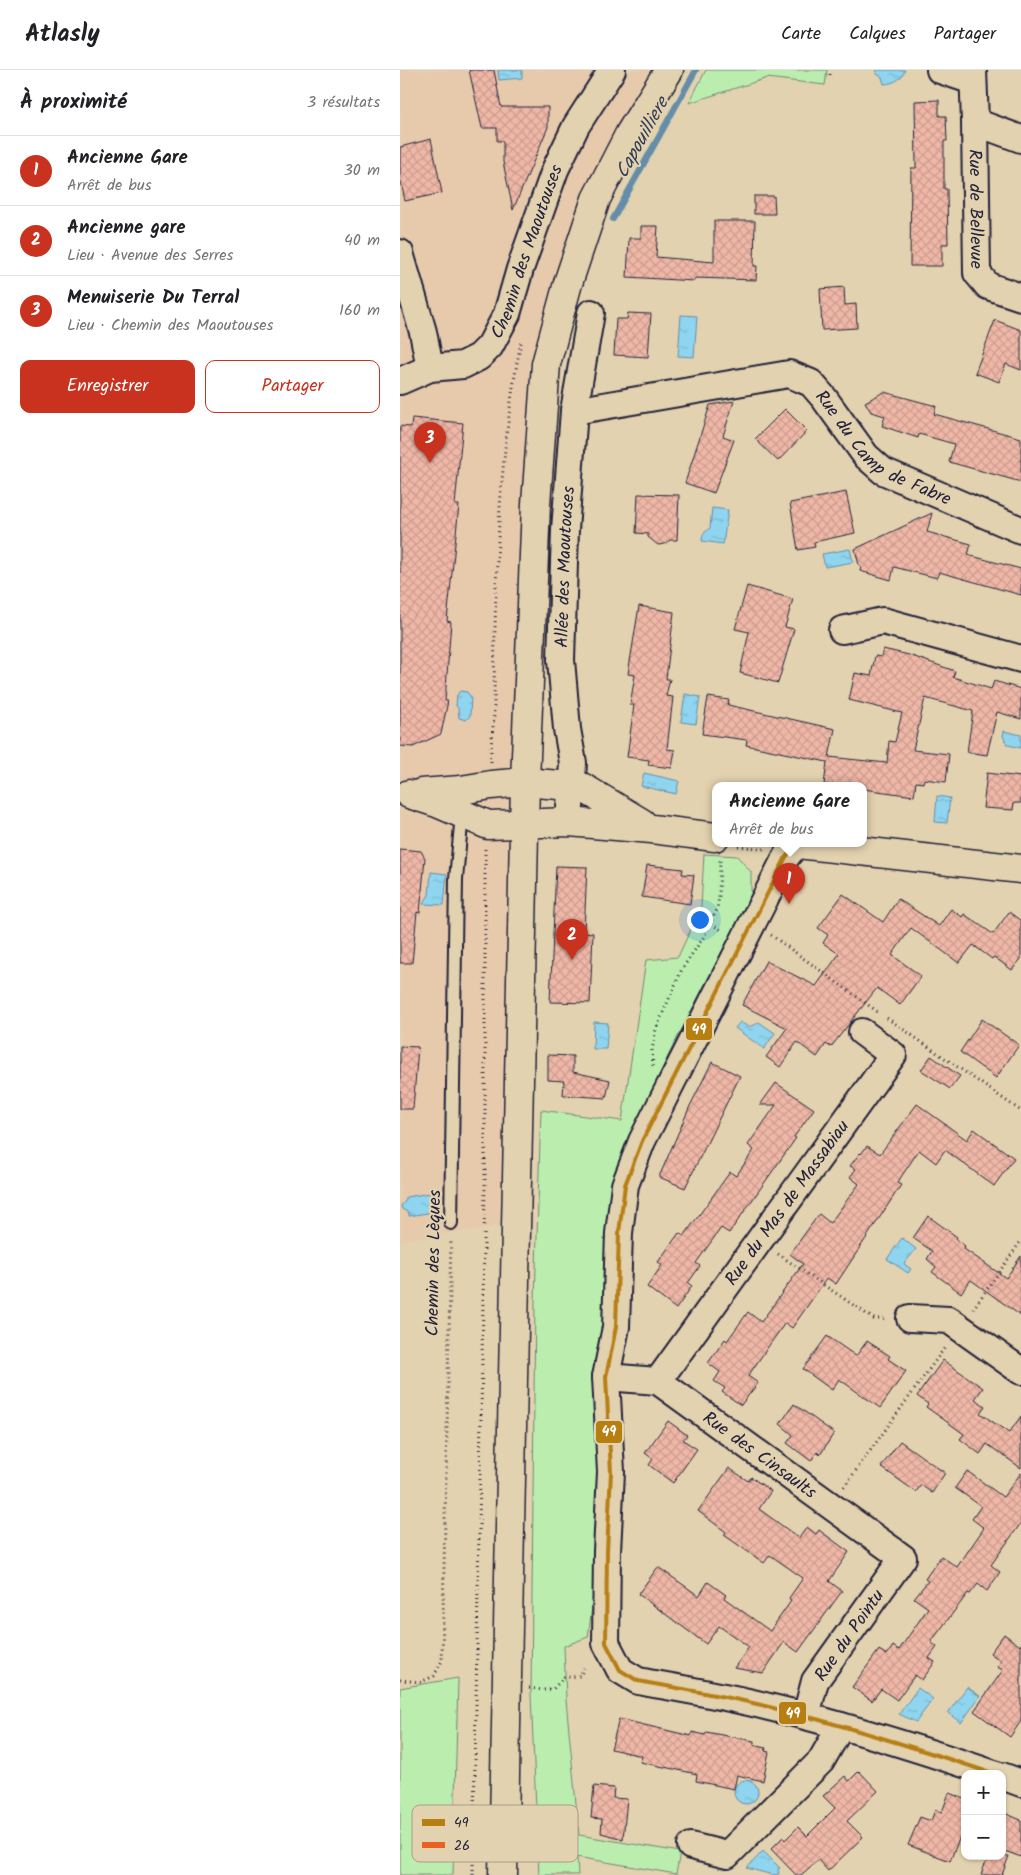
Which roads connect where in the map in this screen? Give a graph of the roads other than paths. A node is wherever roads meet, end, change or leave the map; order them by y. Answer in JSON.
{"nodes":[{"id":1,"x":612,"y":70,"type":"edge"},
{"id":2,"x":669,"y":70,"type":"edge"},
{"id":3,"x":940,"y":70,"type":"edge"},
{"id":4,"x":973,"y":76,"type":"edge"},
{"id":5,"x":975,"y":122,"type":"junction"},
{"id":6,"x":1021,"y":139,"type":"edge"},
{"id":7,"x":400,"y":253,"type":"edge"},
{"id":8,"x":1021,"y":297,"type":"edge"},
{"id":9,"x":591,"y":314,"type":"dead end"},
{"id":10,"x":430,"y":368,"type":"junction"},
{"id":11,"x":400,"y":381,"type":"edge"},
{"id":12,"x":574,"y":411,"type":"junction"},
{"id":13,"x":1021,"y":530,"type":"edge"},
{"id":14,"x":842,"y":630,"type":"dead end"},
{"id":15,"x":1021,"y":659,"type":"edge"},
{"id":16,"x":526,"y":782,"type":"junction"},
{"id":17,"x":572,"y":786,"type":"junction"},
{"id":18,"x":405,"y":794,"type":"edge"},
{"id":19,"x":462,"y":814,"type":"junction"},
{"id":20,"x":569,"y":822,"type":"junction"},
{"id":21,"x":525,"y":824,"type":"junction"},
{"id":22,"x":652,"y":829,"type":"junction"},
{"id":23,"x":712,"y":838,"type":"edge"},
{"id":24,"x":794,"y":847,"type":"edge"},
{"id":25,"x":831,"y":847,"type":"edge"},
{"id":26,"x":1021,"y":869,"type":"edge"},
{"id":27,"x":862,"y":1032,"type":"dead end"},
{"id":28,"x":451,"y":1223,"type":"road end"},
{"id":29,"x":910,"y":1318,"type":"road end"},
{"id":30,"x":1021,"y":1371,"type":"edge"},
{"id":31,"x":606,"y":1377,"type":"junction"},
{"id":32,"x":658,"y":1381,"type":"junction"},
{"id":33,"x":903,"y":1558,"type":"joint"},
{"id":34,"x":806,"y":1716,"type":"junction"},
{"id":35,"x":841,"y":1726,"type":"junction"},
{"id":36,"x":982,"y":1770,"type":"edge"},
{"id":37,"x":1006,"y":1777,"type":"edge"},
{"id":38,"x":1021,"y":1783,"type":"edge"},
{"id":39,"x":503,"y":1805,"type":"edge"},
{"id":40,"x":691,"y":1846,"type":"dead end"},
{"id":41,"x":502,"y":1862,"type":"edge"},
{"id":42,"x":502,"y":1875,"type":"edge"}],
"edges":[{"from":1,"to":10,"type":"street","name":"Chemin des Maoutouses"},
{"from":2,"to":16,"type":"main road"},
{"from":3,"to":4,"type":"street"},
{"from":4,"to":5,"type":"street","name":"Rue de Bellevue"},
{"from":5,"to":6,"type":"street"},
{"from":5,"to":8,"type":"street","name":"Rue de Bellevue"},
{"from":7,"to":10,"type":"street"},
{"from":9,"to":12,"type":"street","name":"Allée des Maoutouses"},
{"from":10,"to":11,"type":"street","name":"Chemin des Maoutouses"},
{"from":12,"to":13,"type":"street","name":"Rue du Camp de Fabre"},
{"from":12,"to":17,"type":"street","name":"Allée des Maoutouses"},
{"from":14,"to":15,"type":"street"},
{"from":16,"to":17,"type":"main road"},
{"from":16,"to":18,"type":"main road"},
{"from":16,"to":21,"type":"main road"},
{"from":17,"to":20,"type":"street","name":"Allée des Maoutouses"},
{"from":17,"to":22,"type":"main road"},
{"from":18,"to":19,"type":"main road"},
{"from":19,"to":21,"type":"main road"},
{"from":19,"to":28,"type":"lane","name":"Chemin des Lèques"},
{"from":20,"to":21,"type":"main road"},
{"from":20,"to":22,"type":"main road"},
{"from":21,"to":39,"type":"main road"},
{"from":22,"to":23,"type":"main road"},
{"from":24,"to":31,"type":"street"},
{"from":25,"to":26,"type":"main road"},
{"from":27,"to":32,"type":"street","name":"Rue du Mas de Massabiau"},
{"from":29,"to":30,"type":"street"},
{"from":31,"to":32,"type":"street"},
{"from":31,"to":34,"type":"street"},
{"from":32,"to":33,"type":"street","name":"Rue des Cinsaults"},
{"from":33,"to":34,"type":"street","name":"Rue du Pointu"},
{"from":34,"to":35,"type":"street"},
{"from":35,"to":36,"type":"street"},
{"from":35,"to":40,"type":"street"},
{"from":37,"to":38,"type":"street"},
{"from":41,"to":42,"type":"main road"}]}
